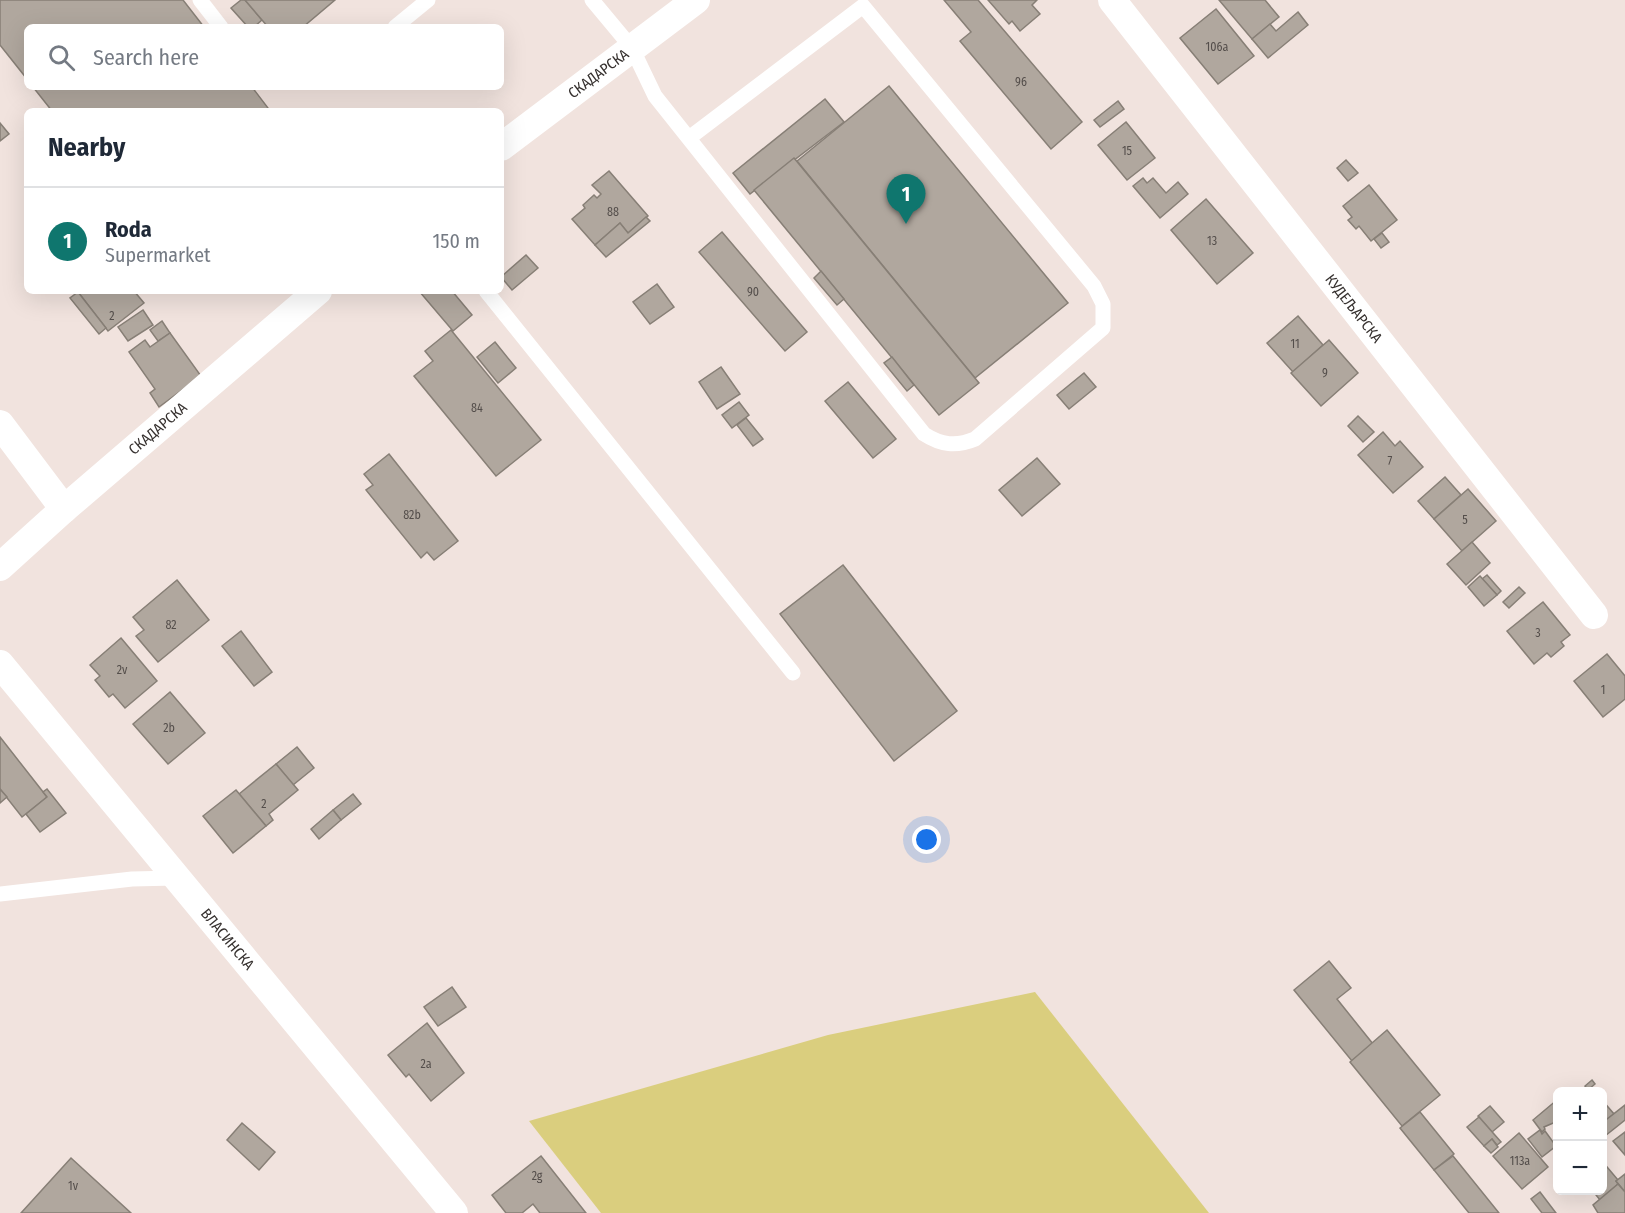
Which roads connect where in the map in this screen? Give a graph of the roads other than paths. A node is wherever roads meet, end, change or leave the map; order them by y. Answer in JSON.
{"nodes":[{"id":1,"x":200,"y":0,"type":"edge"},
{"id":2,"x":428,"y":0,"type":"edge"},
{"id":3,"x":592,"y":0,"type":"edge"},
{"id":4,"x":696,"y":0,"type":"edge"},
{"id":5,"x":1112,"y":0,"type":"edge"},
{"id":6,"x":219,"y":24,"type":"edge"},
{"id":7,"x":400,"y":24,"type":"edge"},
{"id":8,"x":632,"y":48,"type":"junction"},
{"id":9,"x":689,"y":138,"type":"junction"},
{"id":10,"x":504,"y":145,"type":"edge"},
{"id":11,"x":315,"y":294,"type":"edge"},
{"id":12,"x":488,"y":294,"type":"edge"},
{"id":13,"x":0,"y":424,"type":"edge"},
{"id":14,"x":64,"y":509,"type":"junction"},
{"id":15,"x":0,"y":567,"type":"edge"},
{"id":16,"x":1594,"y":615,"type":"dead end"},
{"id":17,"x":0,"y":664,"type":"edge"},
{"id":18,"x":793,"y":673,"type":"dead end"},
{"id":19,"x":175,"y":878,"type":"junction"},
{"id":20,"x":0,"y":894,"type":"edge"},
{"id":21,"x":454,"y":1213,"type":"edge"}],
"edges":[{"from":1,"to":6,"type":"lane"},
{"from":2,"to":7,"type":"lane"},
{"from":3,"to":8,"type":"lane"},
{"from":4,"to":8,"type":"street","name":"СКАДАРСКА"},
{"from":5,"to":16,"type":"street","name":"КУДЕЉАРСКА"},
{"from":8,"to":9,"type":"lane"},
{"from":8,"to":10,"type":"street","name":"СКАДАРСКА"},
{"from":9,"to":9,"type":"lane"},
{"from":11,"to":14,"type":"street","name":"СКАДАРСКА"},
{"from":12,"to":18,"type":"lane"},
{"from":13,"to":14,"type":"street"},
{"from":14,"to":15,"type":"street","name":"СКАДАРСКА"},
{"from":17,"to":19,"type":"street","name":"ВЛАСИНСКА"},
{"from":19,"to":20,"type":"lane"},
{"from":19,"to":21,"type":"street","name":"ВЛАСИНСКА"}]}
